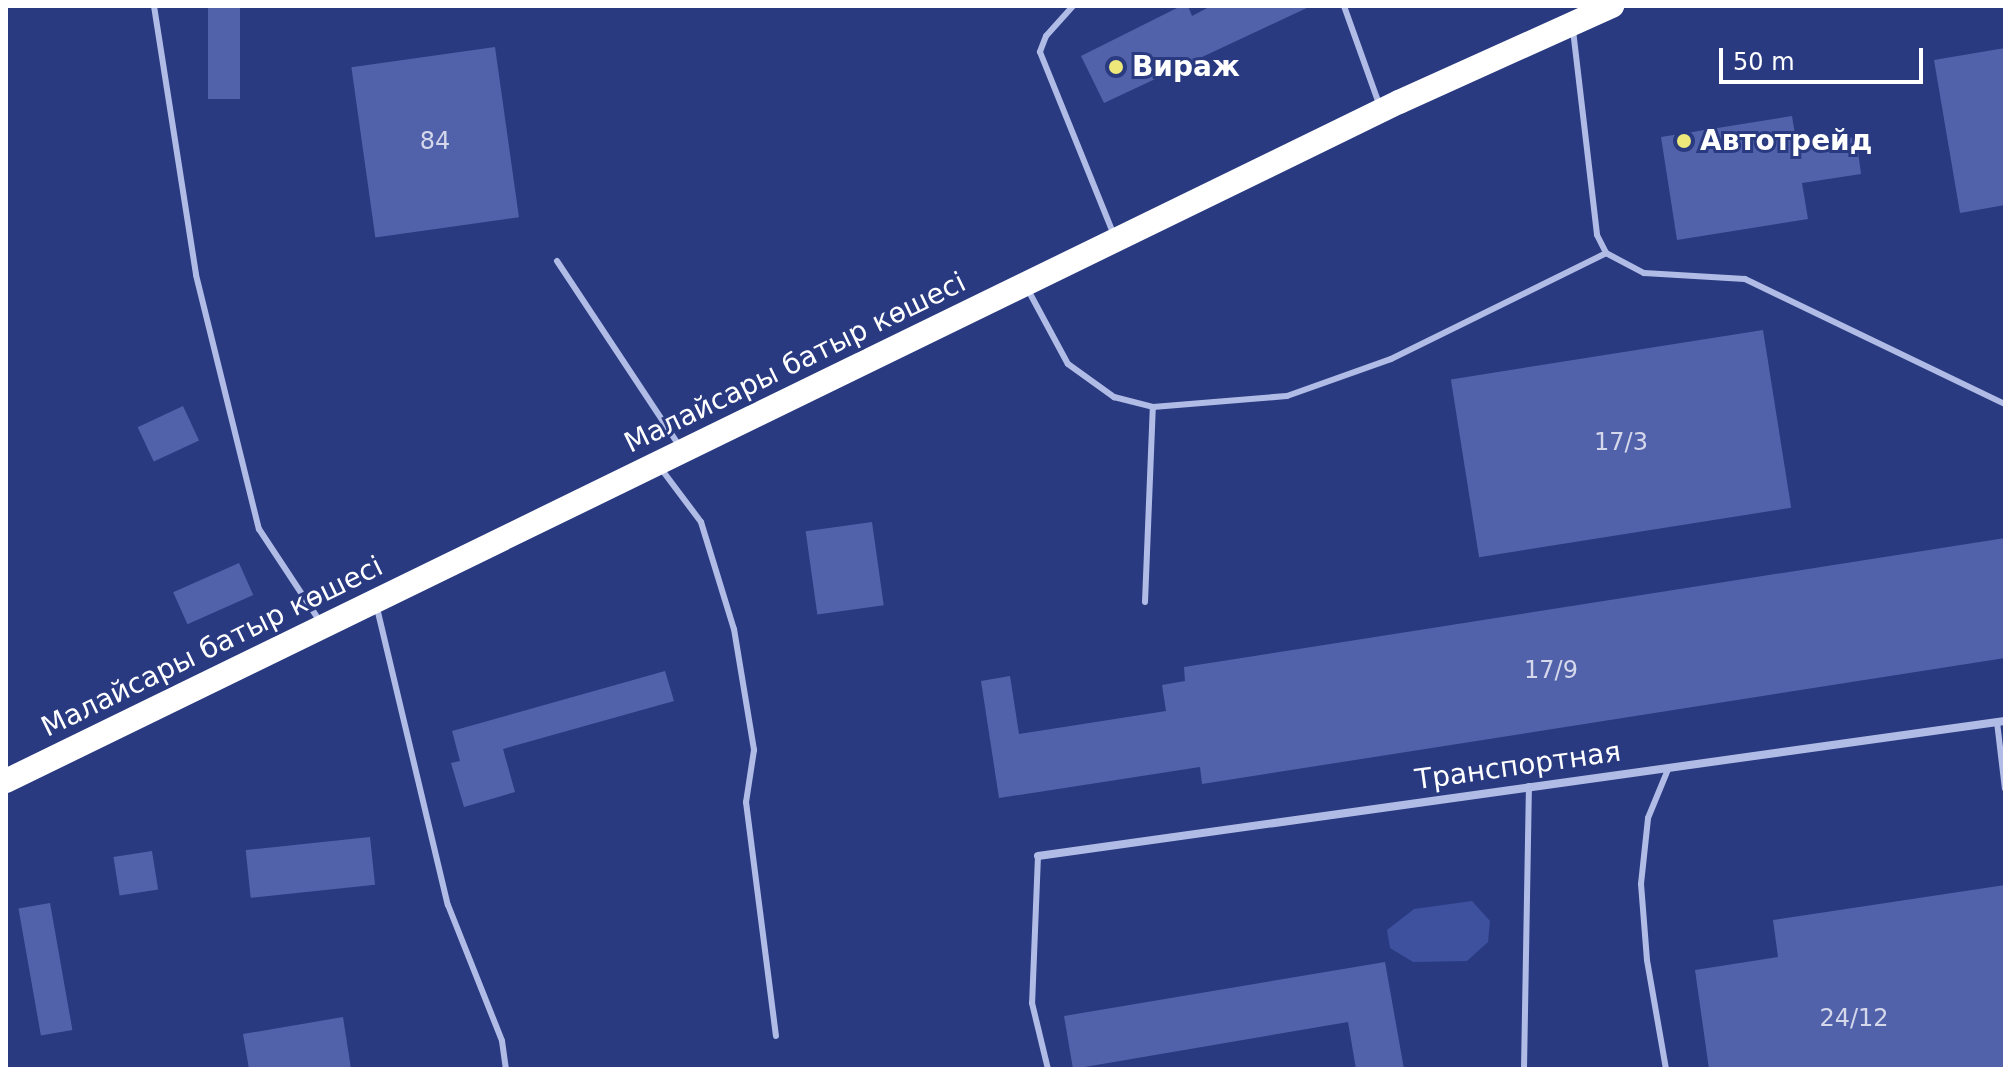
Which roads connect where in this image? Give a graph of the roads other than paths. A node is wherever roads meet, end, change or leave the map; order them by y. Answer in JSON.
{"nodes":[{"id":1,"x":154,"y":6,"type":"edge"},
{"id":2,"x":1073,"y":6,"type":"edge"},
{"id":3,"x":1344,"y":6,"type":"edge"},
{"id":4,"x":1612,"y":6,"type":"edge"},
{"id":5,"x":1573,"y":24,"type":"junction"},
{"id":6,"x":1382,"y":111,"type":"junction"},
{"id":7,"x":1116,"y":240,"type":"junction"},
{"id":8,"x":1606,"y":253,"type":"junction"},
{"id":9,"x":557,"y":261,"type":"dead end"},
{"id":10,"x":1025,"y":284,"type":"junction"},
{"id":11,"x":2005,"y":404,"type":"edge"},
{"id":12,"x":1153,"y":407,"type":"junction"},
{"id":13,"x":683,"y":451,"type":"junction"},
{"id":14,"x":657,"y":464,"type":"junction"},
{"id":15,"x":376,"y":601,"type":"junction"},
{"id":16,"x":1145,"y":602,"type":"dead end"},
{"id":17,"x":323,"y":627,"type":"junction"},
{"id":18,"x":2001,"y":722,"type":"edge"},
{"id":19,"x":1669,"y":767,"type":"junction"},
{"id":20,"x":6,"y":781,"type":"edge"},
{"id":21,"x":1529,"y":786,"type":"junction"},
{"id":22,"x":2005,"y":789,"type":"edge"},
{"id":23,"x":1038,"y":856,"type":"joint"},
{"id":24,"x":776,"y":1036,"type":"dead end"},
{"id":25,"x":506,"y":1069,"type":"edge"},
{"id":26,"x":1048,"y":1069,"type":"edge"},
{"id":27,"x":1524,"y":1069,"type":"edge"},
{"id":28,"x":1666,"y":1069,"type":"edge"}],
"edges":[{"from":1,"to":17,"type":"lane"},
{"from":2,"to":7,"type":"lane"},
{"from":3,"to":6,"type":"lane"},
{"from":4,"to":5,"type":"highway","name":"Малайсары батыр көшесі"},
{"from":5,"to":6,"type":"highway","name":"Малайсары батыр көшесі"},
{"from":5,"to":8,"type":"lane"},
{"from":6,"to":7,"type":"highway","name":"Малайсары батыр көшесі"},
{"from":7,"to":10,"type":"highway","name":"Малайсары батыр көшесі"},
{"from":8,"to":11,"type":"lane"},
{"from":8,"to":12,"type":"lane"},
{"from":9,"to":13,"type":"lane"},
{"from":10,"to":12,"type":"lane"},
{"from":10,"to":13,"type":"highway","name":"Малайсары батыр көшесі"},
{"from":12,"to":16,"type":"lane"},
{"from":13,"to":14,"type":"highway","name":"Малайсары батыр көшесі"},
{"from":14,"to":15,"type":"highway","name":"Малайсары батыр көшесі"},
{"from":14,"to":24,"type":"lane"},
{"from":15,"to":17,"type":"highway","name":"Малайсары батыр көшесі"},
{"from":15,"to":25,"type":"lane"},
{"from":17,"to":20,"type":"highway","name":"Малайсары батыр көшесі"},
{"from":18,"to":19,"type":"street","name":"Транспортная"},
{"from":18,"to":22,"type":"lane"},
{"from":19,"to":21,"type":"street","name":"Транспортная"},
{"from":19,"to":28,"type":"lane"},
{"from":21,"to":23,"type":"street","name":"Транспортная"},
{"from":21,"to":27,"type":"lane"},
{"from":23,"to":26,"type":"lane"}]}
